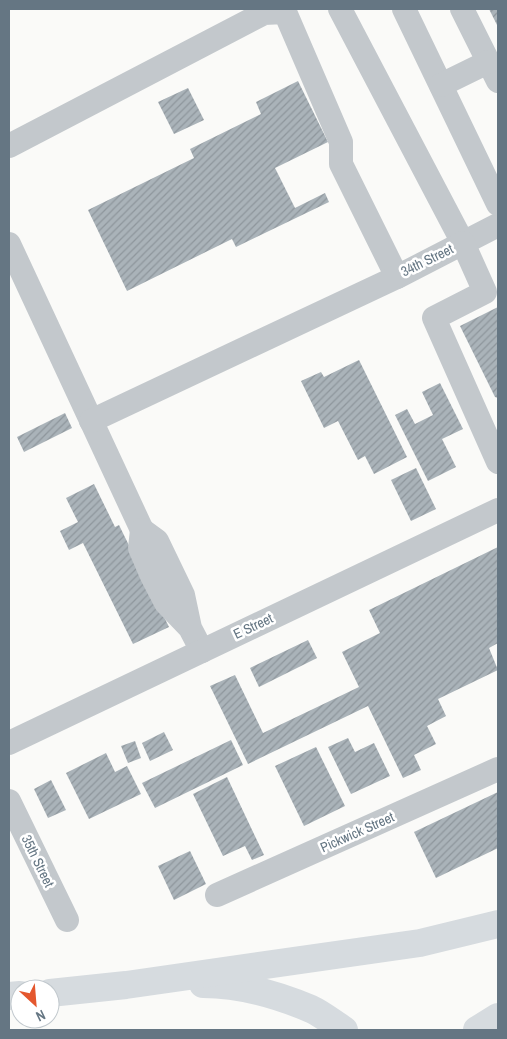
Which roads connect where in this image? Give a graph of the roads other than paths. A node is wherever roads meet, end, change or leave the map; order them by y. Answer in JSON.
{"nodes":[{"id":1,"x":340,"y":9,"type":"edge"},
{"id":2,"x":404,"y":9,"type":"edge"},
{"id":3,"x":462,"y":9,"type":"edge"},
{"id":4,"x":288,"y":11,"type":"edge"},
{"id":5,"x":493,"y":72,"type":"edge"},
{"id":6,"x":441,"y":85,"type":"junction"},
{"id":7,"x":9,"y":146,"type":"edge"},
{"id":8,"x":498,"y":204,"type":"edge"},
{"id":9,"x":498,"y":225,"type":"edge"},
{"id":10,"x":463,"y":243,"type":"junction"},
{"id":11,"x":9,"y":244,"type":"edge"},
{"id":12,"x":397,"y":277,"type":"junction"},
{"id":13,"x":91,"y":420,"type":"junction"},
{"id":14,"x":498,"y":462,"type":"edge"},
{"id":15,"x":498,"y":510,"type":"edge"},
{"id":16,"x":202,"y":651,"type":"junction"},
{"id":17,"x":9,"y":743,"type":"edge"},
{"id":18,"x":498,"y":769,"type":"edge"},
{"id":19,"x":9,"y":801,"type":"edge"},
{"id":20,"x":217,"y":895,"type":"dead end"},
{"id":21,"x":67,"y":920,"type":"dead end"},
{"id":22,"x":498,"y":924,"type":"edge"},
{"id":23,"x":126,"y":985,"type":"junction"},
{"id":24,"x":60,"y":993,"type":"edge"},
{"id":25,"x":498,"y":1017,"type":"edge"},
{"id":26,"x":344,"y":1030,"type":"edge"},
{"id":27,"x":477,"y":1030,"type":"edge"}],
"edges":[{"from":1,"to":10,"type":"street"},
{"from":2,"to":6,"type":"street"},
{"from":3,"to":5,"type":"street"},
{"from":4,"to":7,"type":"street"},
{"from":4,"to":12,"type":"street","name":"34th Street"},
{"from":5,"to":6,"type":"street"},
{"from":6,"to":8,"type":"street"},
{"from":9,"to":10,"type":"street"},
{"from":10,"to":12,"type":"street","name":"34th Street"},
{"from":10,"to":14,"type":"street","name":"34th Street"},
{"from":11,"to":13,"type":"street"},
{"from":12,"to":13,"type":"street"},
{"from":13,"to":16,"type":"street"},
{"from":15,"to":16,"type":"street","name":"E Street"},
{"from":16,"to":17,"type":"street","name":"E Street"},
{"from":18,"to":20,"type":"street","name":"Pickwick Street"},
{"from":19,"to":21,"type":"street","name":"35th Street"},
{"from":22,"to":23,"type":"highway"},
{"from":23,"to":24,"type":"highway"},
{"from":23,"to":26,"type":"highway"},
{"from":25,"to":27,"type":"highway"}]}
